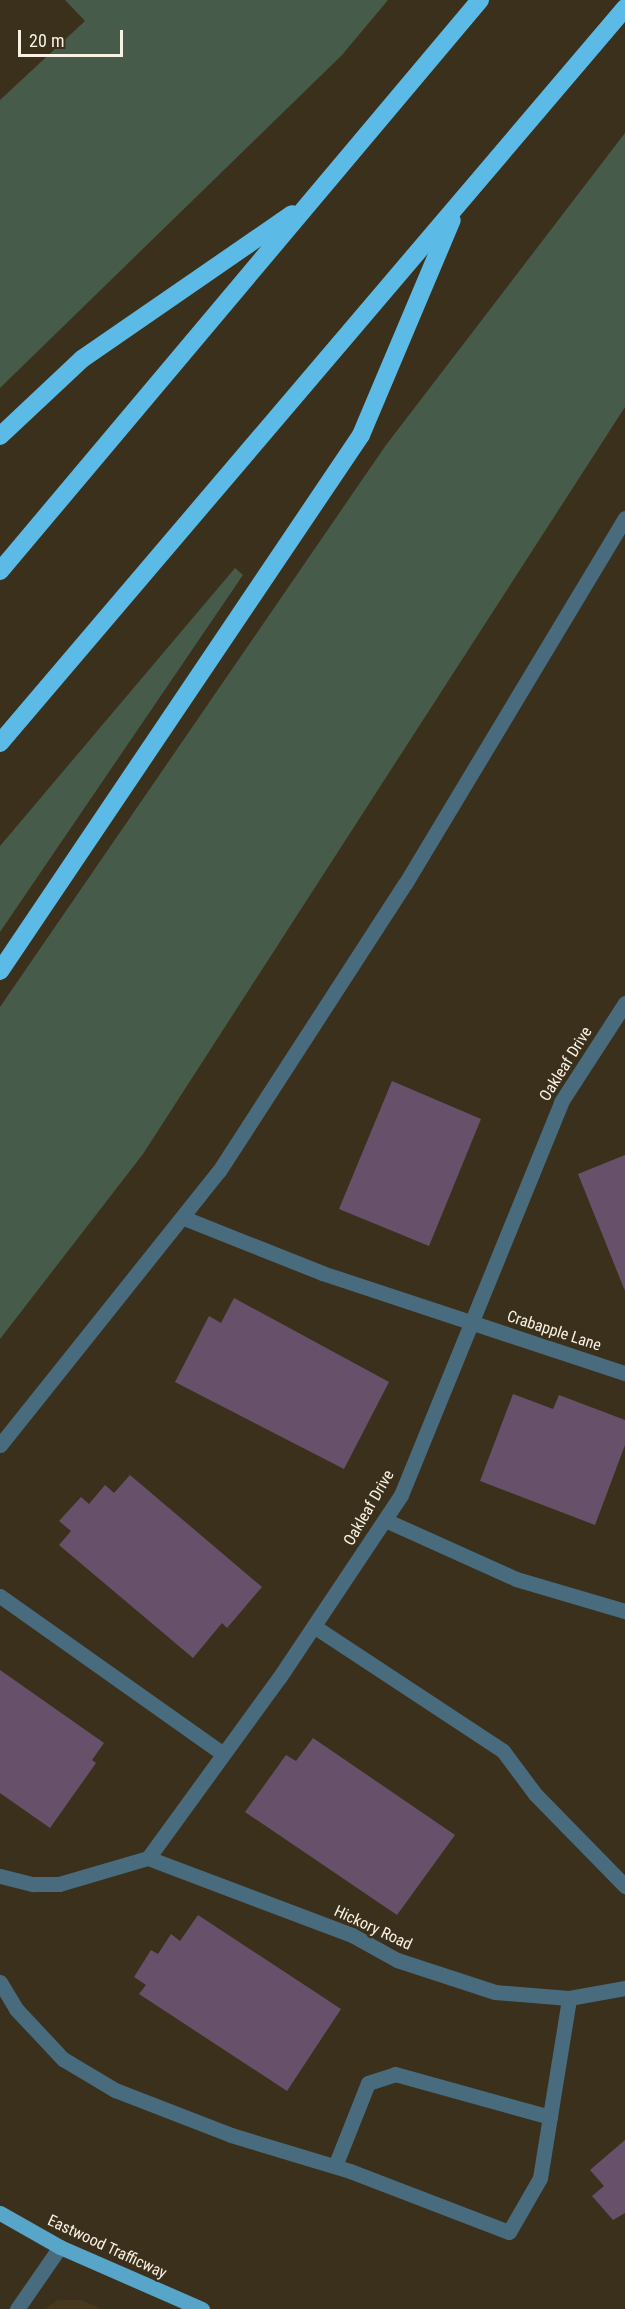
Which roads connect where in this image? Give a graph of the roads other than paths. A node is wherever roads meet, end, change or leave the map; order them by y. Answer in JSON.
{"nodes":[{"id":1,"x":480,"y":0,"type":"edge"},
{"id":2,"x":625,"y":8,"type":"edge"},
{"id":3,"x":311,"y":201,"type":"junction"},
{"id":4,"x":460,"y":202,"type":"junction"},
{"id":5,"x":0,"y":436,"type":"edge"},
{"id":6,"x":625,"y":518,"type":"edge"},
{"id":7,"x":0,"y":570,"type":"edge"},
{"id":8,"x":0,"y":743,"type":"edge"},
{"id":9,"x":0,"y":971,"type":"edge"},
{"id":10,"x":625,"y":1003,"type":"edge"},
{"id":11,"x":184,"y":1218,"type":"junction"},
{"id":12,"x":472,"y":1322,"type":"junction"},
{"id":13,"x":625,"y":1373,"type":"edge"},
{"id":14,"x":0,"y":1445,"type":"edge"},
{"id":15,"x":385,"y":1520,"type":"junction"},
{"id":16,"x":0,"y":1596,"type":"edge"},
{"id":17,"x":625,"y":1611,"type":"edge"},
{"id":18,"x":315,"y":1628,"type":"junction"},
{"id":19,"x":222,"y":1753,"type":"junction"},
{"id":20,"x":148,"y":1858,"type":"junction"},
{"id":21,"x":0,"y":1876,"type":"edge"},
{"id":22,"x":625,"y":1886,"type":"edge"},
{"id":23,"x":0,"y":1982,"type":"edge"},
{"id":24,"x":625,"y":1988,"type":"edge"},
{"id":25,"x":569,"y":1998,"type":"junction"},
{"id":26,"x":550,"y":2117,"type":"junction"},
{"id":27,"x":335,"y":2166,"type":"junction"},
{"id":28,"x":0,"y":2213,"type":"edge"},
{"id":29,"x":60,"y":2247,"type":"junction"},
{"id":30,"x":176,"y":2304,"type":"edge"},
{"id":31,"x":17,"y":2309,"type":"edge"},
{"id":32,"x":202,"y":2309,"type":"edge"}],
"edges":[{"from":1,"to":3,"type":"highway"},
{"from":2,"to":4,"type":"highway"},
{"from":3,"to":5,"type":"highway"},
{"from":3,"to":7,"type":"highway"},
{"from":4,"to":8,"type":"highway"},
{"from":4,"to":9,"type":"highway"},
{"from":6,"to":11,"type":"street"},
{"from":10,"to":12,"type":"street","name":"Oakleaf Drive"},
{"from":11,"to":12,"type":"street","name":"Crabapple Lane"},
{"from":11,"to":14,"type":"street"},
{"from":12,"to":13,"type":"street","name":"Crabapple Lane"},
{"from":12,"to":15,"type":"street","name":"Oakleaf Drive"},
{"from":15,"to":17,"type":"street"},
{"from":15,"to":18,"type":"street","name":"Oakleaf Drive"},
{"from":16,"to":19,"type":"street"},
{"from":18,"to":19,"type":"street","name":"Oakleaf Drive"},
{"from":18,"to":22,"type":"street"},
{"from":19,"to":20,"type":"street","name":"Oakleaf Drive"},
{"from":20,"to":21,"type":"street"},
{"from":20,"to":25,"type":"street","name":"Hickory Road"},
{"from":23,"to":27,"type":"street"},
{"from":24,"to":25,"type":"street","name":"Hickory Road"},
{"from":25,"to":26,"type":"street"},
{"from":26,"to":27,"type":"street"},
{"from":26,"to":27,"type":"street"},
{"from":28,"to":29,"type":"main road","name":"Eastwood Trafficway"},
{"from":29,"to":30,"type":"main road","name":"Eastwood Trafficway"},
{"from":29,"to":31,"type":"street"},
{"from":30,"to":32,"type":"main road","name":"Eastwood Trafficway"}]}
